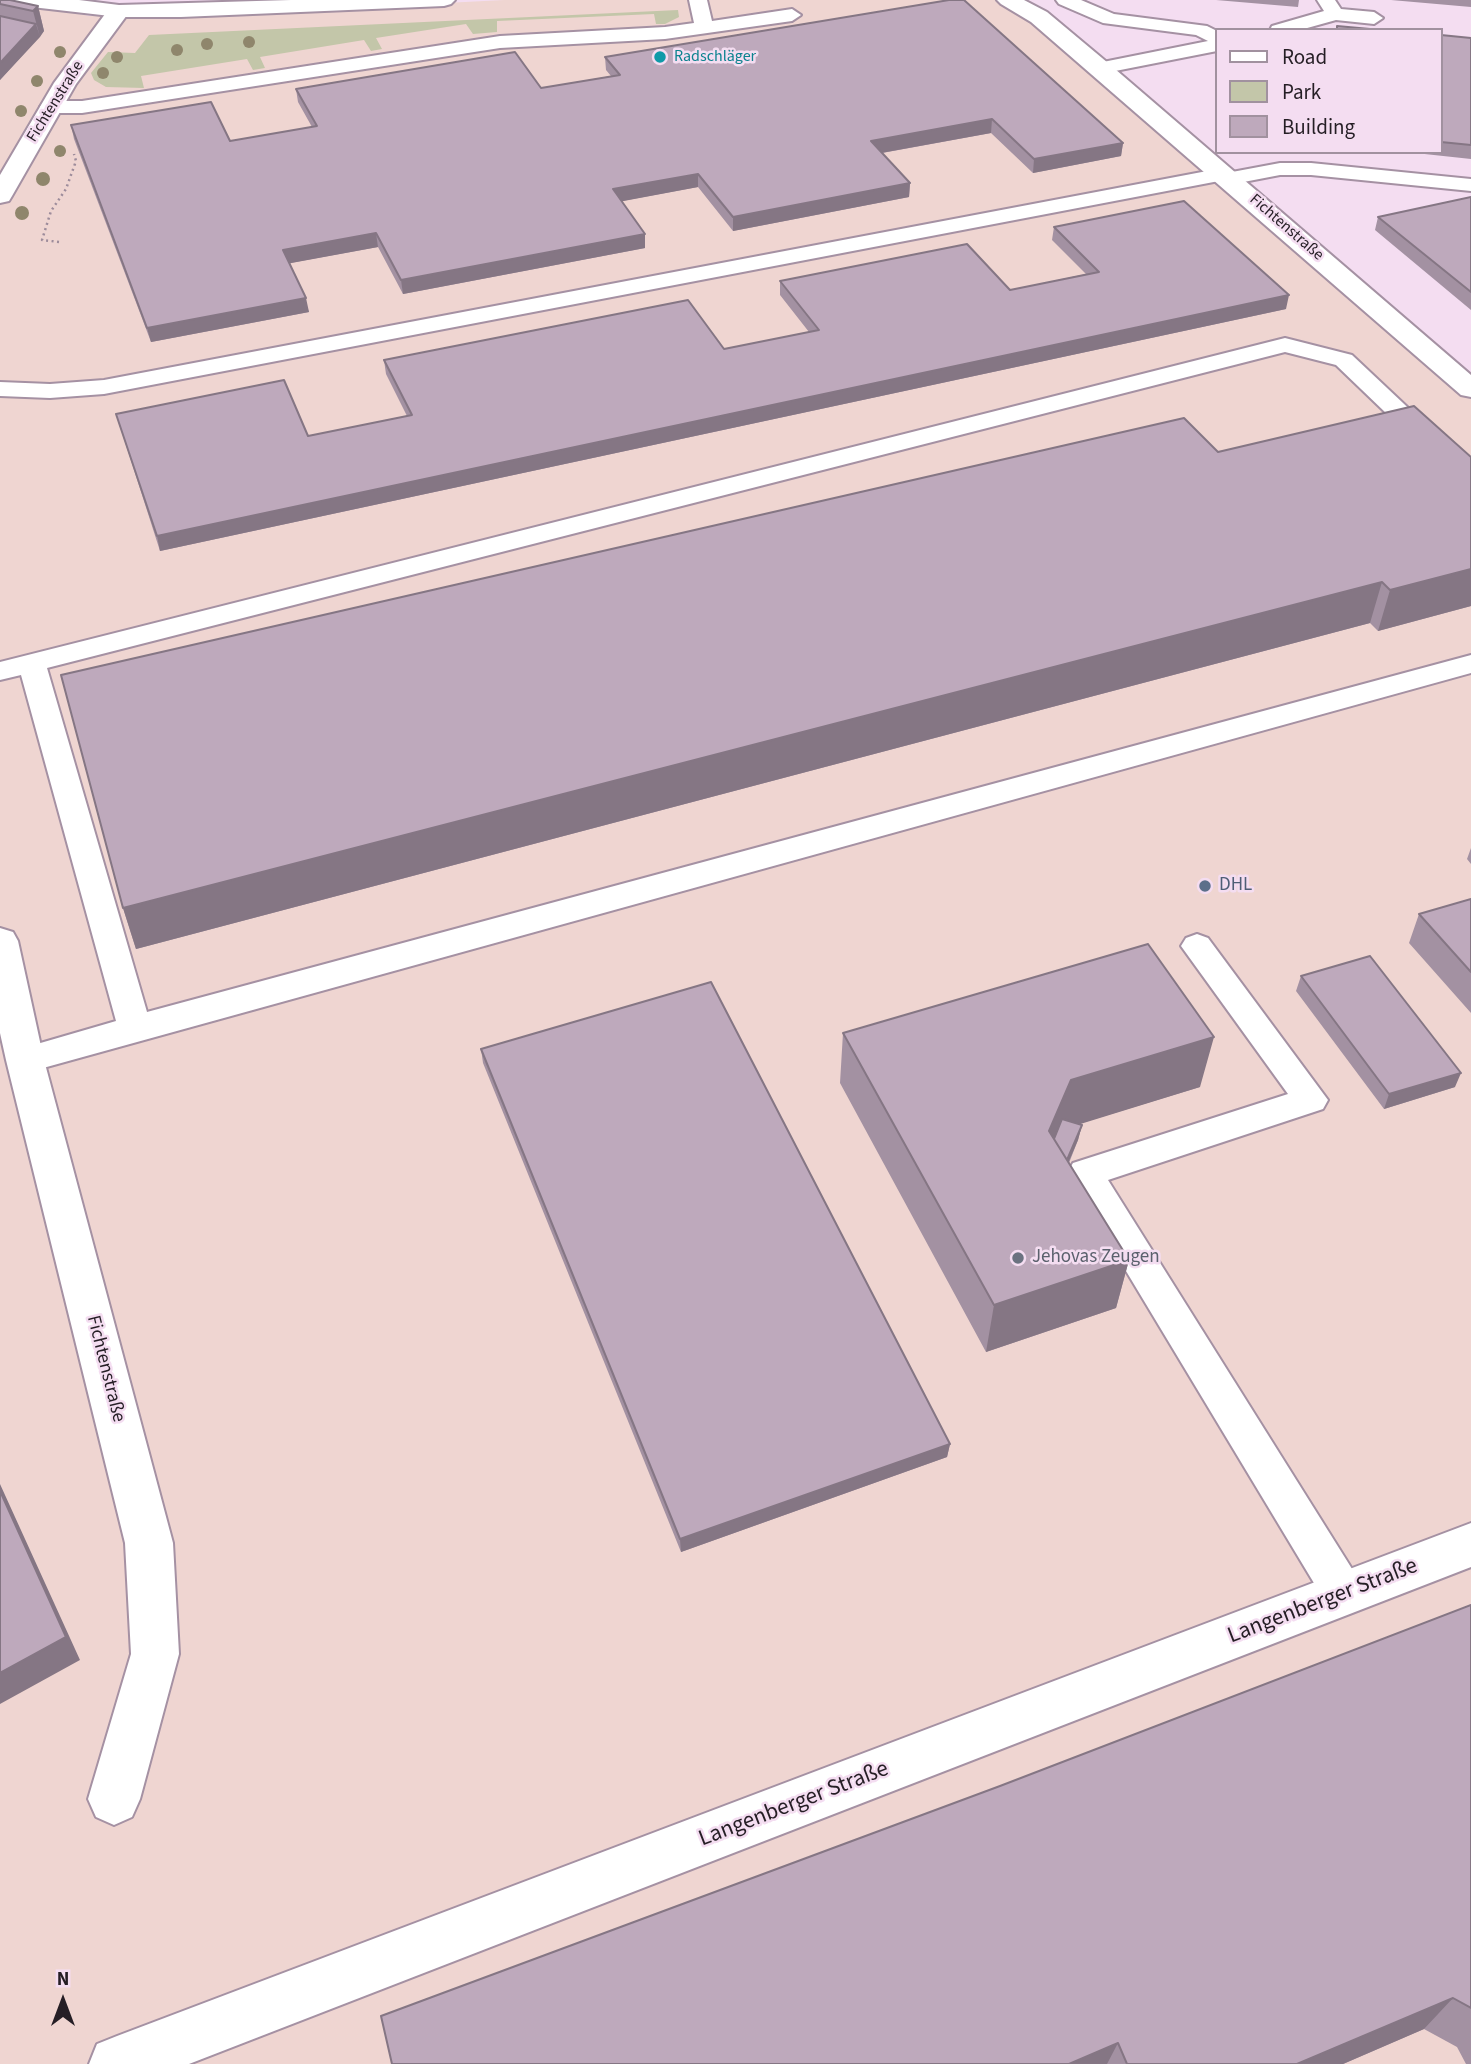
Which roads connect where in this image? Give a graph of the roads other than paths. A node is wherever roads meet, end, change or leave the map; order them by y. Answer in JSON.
{"nodes":[{"id":1,"x":23,"y":0,"type":"edge"},
{"id":2,"x":444,"y":0,"type":"edge"},
{"id":3,"x":698,"y":0,"type":"edge"},
{"id":4,"x":1008,"y":0,"type":"edge"},
{"id":5,"x":1065,"y":0,"type":"edge"},
{"id":6,"x":336,"y":2,"type":"edge"},
{"id":7,"x":111,"y":7,"type":"edge"},
{"id":8,"x":1330,"y":7,"type":"edge"},
{"id":9,"x":792,"y":15,"type":"dead end"},
{"id":10,"x":1374,"y":18,"type":"dead end"},
{"id":11,"x":705,"y":28,"type":"junction"},
{"id":12,"x":1283,"y":28,"type":"edge"},
{"id":13,"x":1216,"y":38,"type":"edge"},
{"id":14,"x":1216,"y":46,"type":"edge"},
{"id":15,"x":1100,"y":68,"type":"junction"},
{"id":16,"x":50,"y":107,"type":"junction"},
{"id":17,"x":1226,"y":176,"type":"junction"},
{"id":18,"x":1471,"y":185,"type":"edge"},
{"id":19,"x":0,"y":196,"type":"edge"},
{"id":20,"x":0,"y":389,"type":"edge"},
{"id":21,"x":1471,"y":389,"type":"edge"},
{"id":22,"x":1471,"y":481,"type":"edge"},
{"id":23,"x":30,"y":662,"type":"junction"},
{"id":24,"x":1471,"y":664,"type":"edge"},
{"id":25,"x":0,"y":671,"type":"edge"},
{"id":26,"x":0,"y":941,"type":"edge"},
{"id":27,"x":1197,"y":946,"type":"dead end"},
{"id":28,"x":135,"y":1028,"type":"junction"},
{"id":29,"x":25,"y":1060,"type":"junction"},
{"id":30,"x":1471,"y":1545,"type":"edge"},
{"id":31,"x":1345,"y":1594,"type":"junction"},
{"id":32,"x":114,"y":1799,"type":"dead end"},
{"id":33,"x":117,"y":2064,"type":"edge"}],
"edges":[{"from":1,"to":7,"type":"street"},
{"from":2,"to":6,"type":"street"},
{"from":3,"to":11,"type":"lane"},
{"from":4,"to":15,"type":"street","name":"Fichtenstraße"},
{"from":5,"to":13,"type":"lane"},
{"from":6,"to":7,"type":"street"},
{"from":7,"to":16,"type":"street","name":"Fichtenstraße"},
{"from":8,"to":10,"type":"lane"},
{"from":8,"to":12,"type":"lane"},
{"from":9,"to":11,"type":"lane"},
{"from":11,"to":16,"type":"lane"},
{"from":14,"to":15,"type":"lane"},
{"from":15,"to":17,"type":"street","name":"Fichtenstraße"},
{"from":16,"to":19,"type":"street","name":"Fichtenstraße"},
{"from":17,"to":18,"type":"lane"},
{"from":17,"to":20,"type":"lane"},
{"from":17,"to":21,"type":"street","name":"Fichtenstraße"},
{"from":22,"to":23,"type":"lane"},
{"from":23,"to":25,"type":"lane"},
{"from":23,"to":28,"type":"lane"},
{"from":24,"to":28,"type":"lane"},
{"from":26,"to":29,"type":"street","name":"Fichtenstraße"},
{"from":27,"to":31,"type":"lane"},
{"from":28,"to":29,"type":"lane"},
{"from":29,"to":32,"type":"street","name":"Fichtenstraße"},
{"from":30,"to":31,"type":"street","name":"Langenberger Straße"},
{"from":31,"to":33,"type":"street","name":"Langenberger Straße"}]}
